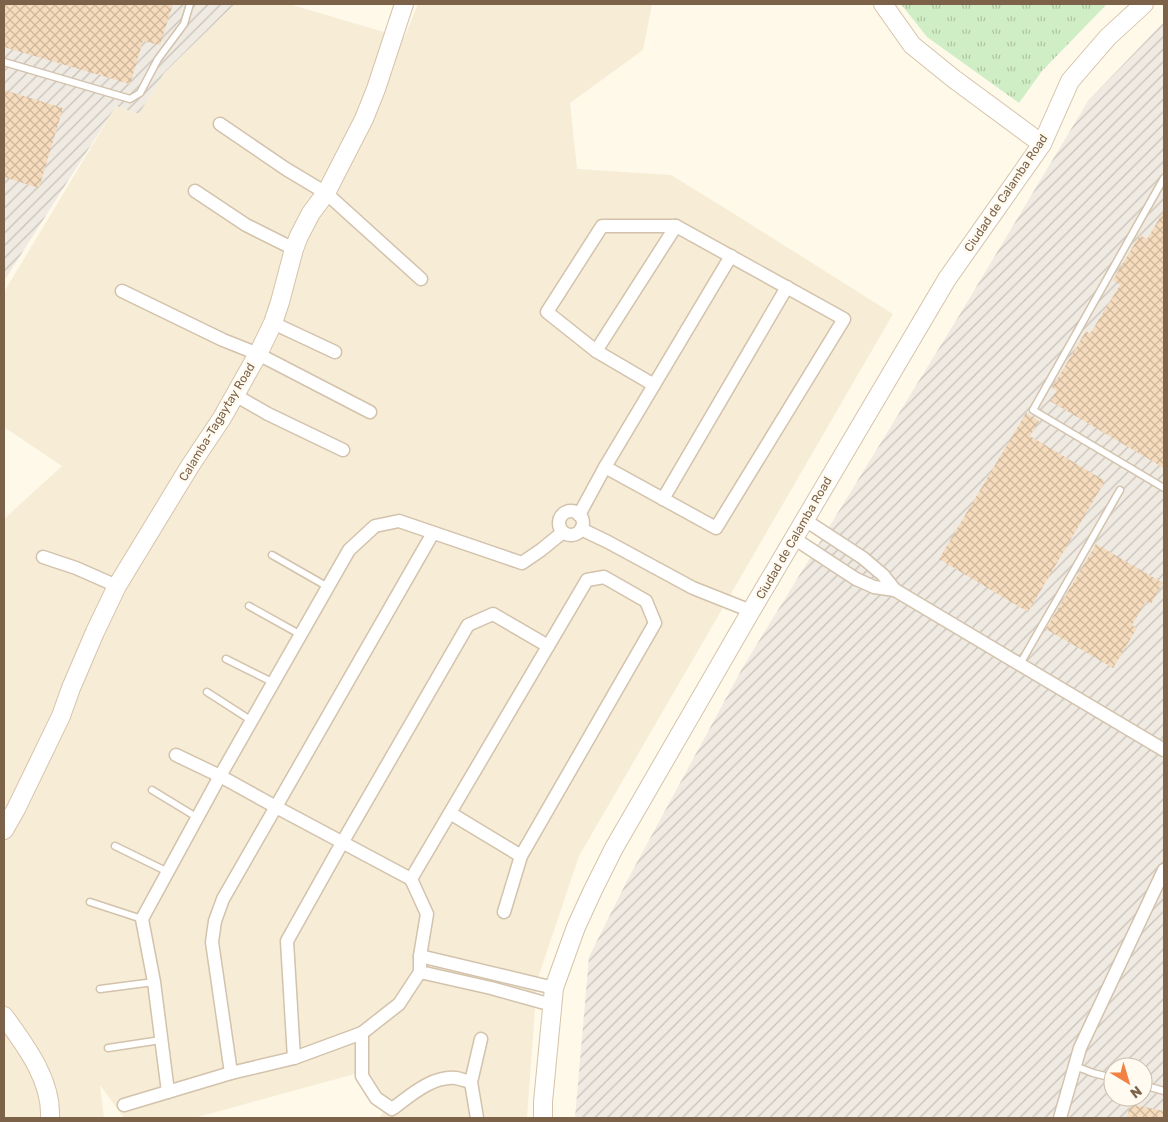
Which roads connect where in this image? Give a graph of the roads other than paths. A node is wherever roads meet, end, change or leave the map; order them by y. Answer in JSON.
{"nodes":[{"id":1,"x":190,"y":4,"type":"edge"},
{"id":2,"x":404,"y":4,"type":"edge"},
{"id":3,"x":883,"y":4,"type":"edge"},
{"id":4,"x":1144,"y":4,"type":"edge"},
{"id":5,"x":4,"y":62,"type":"edge"},
{"id":6,"x":220,"y":124,"type":"dead end"},
{"id":7,"x":1042,"y":144,"type":"junction"},
{"id":8,"x":1164,"y":178,"type":"edge"},
{"id":9,"x":195,"y":191,"type":"dead end"},
{"id":10,"x":326,"y":193,"type":"junction"},
{"id":11,"x":676,"y":226,"type":"junction"},
{"id":12,"x":294,"y":250,"type":"junction"},
{"id":13,"x":731,"y":256,"type":"junction"},
{"id":14,"x":421,"y":278,"type":"dead end"},
{"id":15,"x":787,"y":287,"type":"junction"},
{"id":16,"x":122,"y":291,"type":"dead end"},
{"id":17,"x":273,"y":323,"type":"junction"},
{"id":18,"x":596,"y":351,"type":"junction"},
{"id":19,"x":335,"y":352,"type":"dead end"},
{"id":20,"x":258,"y":354,"type":"junction"},
{"id":21,"x":654,"y":385,"type":"junction"},
{"id":22,"x":235,"y":395,"type":"junction"},
{"id":23,"x":370,"y":412,"type":"dead end"},
{"id":24,"x":343,"y":450,"type":"dead end"},
{"id":25,"x":605,"y":467,"type":"junction"},
{"id":26,"x":1164,"y":488,"type":"edge"},
{"id":27,"x":1120,"y":490,"type":"dead end"},
{"id":28,"x":663,"y":499,"type":"junction"},
{"id":29,"x":579,"y":514,"type":"junction"},
{"id":30,"x":805,"y":520,"type":"junction"},
{"id":31,"x":581,"y":529,"type":"junction"},
{"id":32,"x":563,"y":532,"type":"junction"},
{"id":33,"x":434,"y":533,"type":"junction"},
{"id":34,"x":794,"y":539,"type":"junction"},
{"id":35,"x":272,"y":554,"type":"dead end"},
{"id":36,"x":43,"y":557,"type":"dead end"},
{"id":37,"x":117,"y":586,"type":"junction"},
{"id":38,"x":328,"y":587,"type":"junction"},
{"id":39,"x":895,"y":590,"type":"junction"},
{"id":40,"x":249,"y":606,"type":"dead end"},
{"id":41,"x":751,"y":611,"type":"junction"},
{"id":42,"x":301,"y":635,"type":"junction"},
{"id":43,"x":548,"y":646,"type":"junction"},
{"id":44,"x":226,"y":659,"type":"dead end"},
{"id":45,"x":1020,"y":664,"type":"junction"},
{"id":46,"x":274,"y":683,"type":"junction"},
{"id":47,"x":207,"y":692,"type":"dead end"},
{"id":48,"x":252,"y":721,"type":"junction"},
{"id":49,"x":1164,"y":750,"type":"edge"},
{"id":50,"x":176,"y":756,"type":"dead end"},
{"id":51,"x":220,"y":776,"type":"junction"},
{"id":52,"x":152,"y":790,"type":"dead end"},
{"id":53,"x":276,"y":807,"type":"junction"},
{"id":54,"x":450,"y":813,"type":"junction"},
{"id":55,"x":198,"y":818,"type":"junction"},
{"id":56,"x":4,"y":830,"type":"edge"},
{"id":57,"x":342,"y":843,"type":"junction"},
{"id":58,"x":115,"y":846,"type":"dead end"},
{"id":59,"x":521,"y":856,"type":"junction"},
{"id":60,"x":1164,"y":870,"type":"edge"},
{"id":61,"x":168,"y":872,"type":"junction"},
{"id":62,"x":411,"y":879,"type":"junction"},
{"id":63,"x":90,"y":902,"type":"dead end"},
{"id":64,"x":504,"y":912,"type":"dead end"},
{"id":65,"x":142,"y":919,"type":"junction"},
{"id":66,"x":420,"y":956,"type":"junction"},
{"id":67,"x":420,"y":972,"type":"junction"},
{"id":68,"x":154,"y":982,"type":"junction"},
{"id":69,"x":554,"y":988,"type":"junction"},
{"id":70,"x":100,"y":989,"type":"dead end"},
{"id":71,"x":552,"y":1005,"type":"junction"},
{"id":72,"x":4,"y":1016,"type":"edge"},
{"id":73,"x":362,"y":1033,"type":"junction"},
{"id":74,"x":481,"y":1039,"type":"dead end"},
{"id":75,"x":161,"y":1040,"type":"junction"},
{"id":76,"x":108,"y":1048,"type":"dead end"},
{"id":77,"x":294,"y":1058,"type":"junction"},
{"id":78,"x":1075,"y":1066,"type":"junction"},
{"id":79,"x":231,"y":1073,"type":"junction"},
{"id":80,"x":1103,"y":1076,"type":"edge"},
{"id":81,"x":471,"y":1082,"type":"junction"},
{"id":82,"x":168,"y":1092,"type":"junction"},
{"id":83,"x":124,"y":1105,"type":"dead end"},
{"id":84,"x":392,"y":1114,"type":"edge"},
{"id":85,"x":50,"y":1118,"type":"edge"},
{"id":86,"x":477,"y":1118,"type":"edge"},
{"id":87,"x":543,"y":1118,"type":"edge"},
{"id":88,"x":1060,"y":1118,"type":"edge"}],
"edges":[{"from":1,"to":5,"type":"lane"},
{"from":2,"to":10,"type":"main road","name":"Calamba-Tagaytay Road"},
{"from":3,"to":7,"type":"main road"},
{"from":4,"to":7,"type":"main road","name":"Ciudad de Calamba Road"},
{"from":6,"to":10,"type":"street"},
{"from":7,"to":30,"type":"main road","name":"Ciudad de Calamba Road"},
{"from":8,"to":26,"type":"lane"},
{"from":9,"to":12,"type":"street"},
{"from":10,"to":12,"type":"main road","name":"Calamba-Tagaytay Road"},
{"from":10,"to":14,"type":"street"},
{"from":11,"to":13,"type":"street"},
{"from":11,"to":18,"type":"street"},
{"from":11,"to":18,"type":"street"},
{"from":12,"to":17,"type":"main road","name":"Calamba-Tagaytay Road"},
{"from":13,"to":15,"type":"street"},
{"from":13,"to":21,"type":"street"},
{"from":15,"to":28,"type":"street"},
{"from":15,"to":28,"type":"street"},
{"from":16,"to":20,"type":"street"},
{"from":17,"to":19,"type":"street"},
{"from":17,"to":20,"type":"main road","name":"Calamba-Tagaytay Road"},
{"from":18,"to":21,"type":"street"},
{"from":20,"to":22,"type":"main road","name":"Calamba-Tagaytay Road"},
{"from":20,"to":23,"type":"street"},
{"from":21,"to":25,"type":"street"},
{"from":22,"to":24,"type":"street"},
{"from":22,"to":37,"type":"main road","name":"Calamba-Tagaytay Road"},
{"from":25,"to":28,"type":"street"},
{"from":25,"to":29,"type":"street"},
{"from":27,"to":45,"type":"lane"},
{"from":29,"to":31,"type":"street"},
{"from":29,"to":32,"type":"street"},
{"from":30,"to":34,"type":"main road","name":"Ciudad de Calamba Road"},
{"from":30,"to":39,"type":"street"},
{"from":31,"to":32,"type":"street"},
{"from":31,"to":41,"type":"street"},
{"from":32,"to":33,"type":"street"},
{"from":33,"to":38,"type":"street"},
{"from":33,"to":53,"type":"street"},
{"from":34,"to":39,"type":"street"},
{"from":34,"to":41,"type":"main road","name":"Ciudad de Calamba Road"},
{"from":35,"to":38,"type":"lane"},
{"from":36,"to":37,"type":"street"},
{"from":37,"to":56,"type":"main road","name":"Calamba-Tagaytay Road"},
{"from":38,"to":42,"type":"street"},
{"from":39,"to":45,"type":"street"},
{"from":40,"to":42,"type":"lane"},
{"from":41,"to":69,"type":"main road","name":"Ciudad de Calamba Road"},
{"from":42,"to":46,"type":"street"},
{"from":43,"to":54,"type":"street"},
{"from":43,"to":57,"type":"street"},
{"from":43,"to":59,"type":"street"},
{"from":44,"to":46,"type":"lane"},
{"from":45,"to":49,"type":"street"},
{"from":46,"to":48,"type":"street"},
{"from":47,"to":48,"type":"lane"},
{"from":48,"to":51,"type":"street"},
{"from":50,"to":51,"type":"street"},
{"from":51,"to":53,"type":"street"},
{"from":51,"to":55,"type":"street"},
{"from":52,"to":55,"type":"lane"},
{"from":53,"to":57,"type":"street"},
{"from":53,"to":79,"type":"street"},
{"from":54,"to":59,"type":"street"},
{"from":54,"to":62,"type":"street"},
{"from":55,"to":61,"type":"street"},
{"from":57,"to":62,"type":"street"},
{"from":57,"to":77,"type":"street"},
{"from":58,"to":61,"type":"lane"},
{"from":59,"to":64,"type":"street"},
{"from":60,"to":78,"type":"street"},
{"from":61,"to":65,"type":"street"},
{"from":62,"to":66,"type":"street"},
{"from":63,"to":65,"type":"lane"},
{"from":65,"to":68,"type":"street"},
{"from":66,"to":67,"type":"street"},
{"from":66,"to":69,"type":"street"},
{"from":67,"to":71,"type":"street"},
{"from":67,"to":73,"type":"street"},
{"from":68,"to":70,"type":"lane"},
{"from":68,"to":75,"type":"street"},
{"from":69,"to":71,"type":"main road","name":"Ciudad de Calamba Road"},
{"from":71,"to":87,"type":"main road","name":"Ciudad de Calamba Road"},
{"from":72,"to":85,"type":"main road"},
{"from":73,"to":77,"type":"street"},
{"from":73,"to":84,"type":"street"},
{"from":74,"to":81,"type":"street"},
{"from":75,"to":76,"type":"lane"},
{"from":75,"to":82,"type":"street"},
{"from":77,"to":79,"type":"street"},
{"from":78,"to":80,"type":"lane"},
{"from":78,"to":88,"type":"street"},
{"from":79,"to":82,"type":"street"},
{"from":81,"to":84,"type":"street"},
{"from":81,"to":86,"type":"street"},
{"from":82,"to":83,"type":"street"}]}
